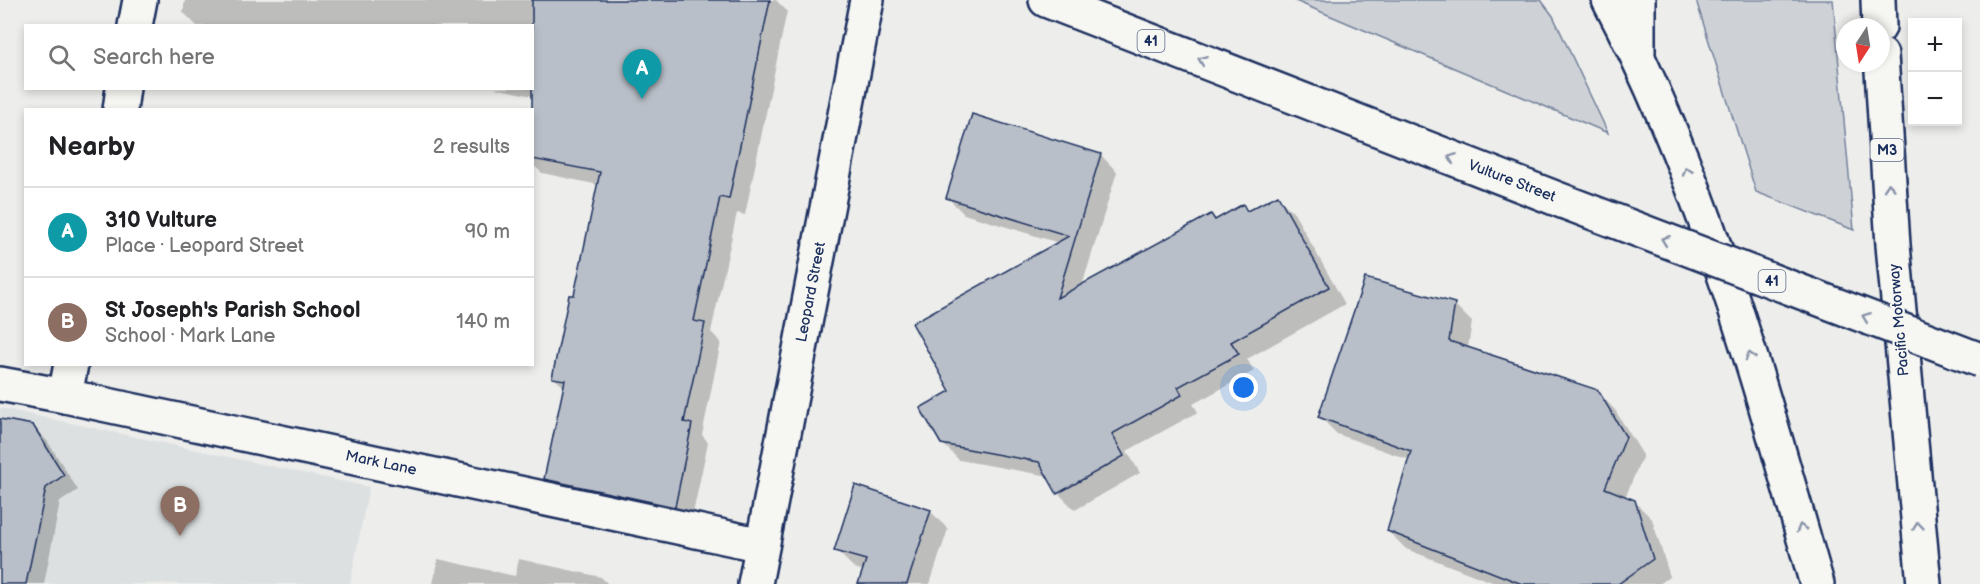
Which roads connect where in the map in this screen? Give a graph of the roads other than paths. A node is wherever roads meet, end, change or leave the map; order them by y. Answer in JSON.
{"nodes":[{"id":1,"x":140,"y":0,"type":"edge"},
{"id":2,"x":867,"y":0,"type":"edge"},
{"id":3,"x":1046,"y":0,"type":"edge"},
{"id":4,"x":1609,"y":0,"type":"edge"},
{"id":5,"x":1638,"y":0,"type":"edge"},
{"id":6,"x":1878,"y":0,"type":"edge"},
{"id":7,"x":1879,"y":18,"type":"edge"},
{"id":8,"x":135,"y":24,"type":"edge"},
{"id":9,"x":1638,"y":54,"type":"junction"},
{"id":10,"x":1882,"y":72,"type":"edge"},
{"id":11,"x":123,"y":90,"type":"edge"},
{"id":12,"x":120,"y":108,"type":"edge"},
{"id":13,"x":1980,"y":360,"type":"edge"},
{"id":14,"x":68,"y":380,"type":"edge"},
{"id":15,"x":0,"y":384,"type":"edge"},
{"id":16,"x":762,"y":544,"type":"junction"},
{"id":17,"x":755,"y":584,"type":"edge"},
{"id":18,"x":1817,"y":584,"type":"edge"},
{"id":19,"x":1924,"y":584,"type":"edge"}],
"edges":[{"from":1,"to":8,"type":"main road"},
{"from":2,"to":16,"type":"main road","name":"Leopard Street"},
{"from":13,"to":3,"type":"main road","name":"Vulture Street","number":"41","one_way":true,"bridge":true},
{"from":4,"to":9,"type":"main road"},
{"from":5,"to":9,"type":"main road"},
{"from":6,"to":7,"type":"main road"},
{"from":18,"to":9,"type":"main road","one_way":true},
{"from":19,"to":10,"type":"main road","name":"Pacific Motorway","number":"M3","one_way":true},
{"from":11,"to":12,"type":"main road"},
{"from":14,"to":15,"type":"main road","name":"Mark Lane"},
{"from":14,"to":16,"type":"main road","name":"Mark Lane"},
{"from":16,"to":17,"type":"main road","name":"Leopard Street"}]}
